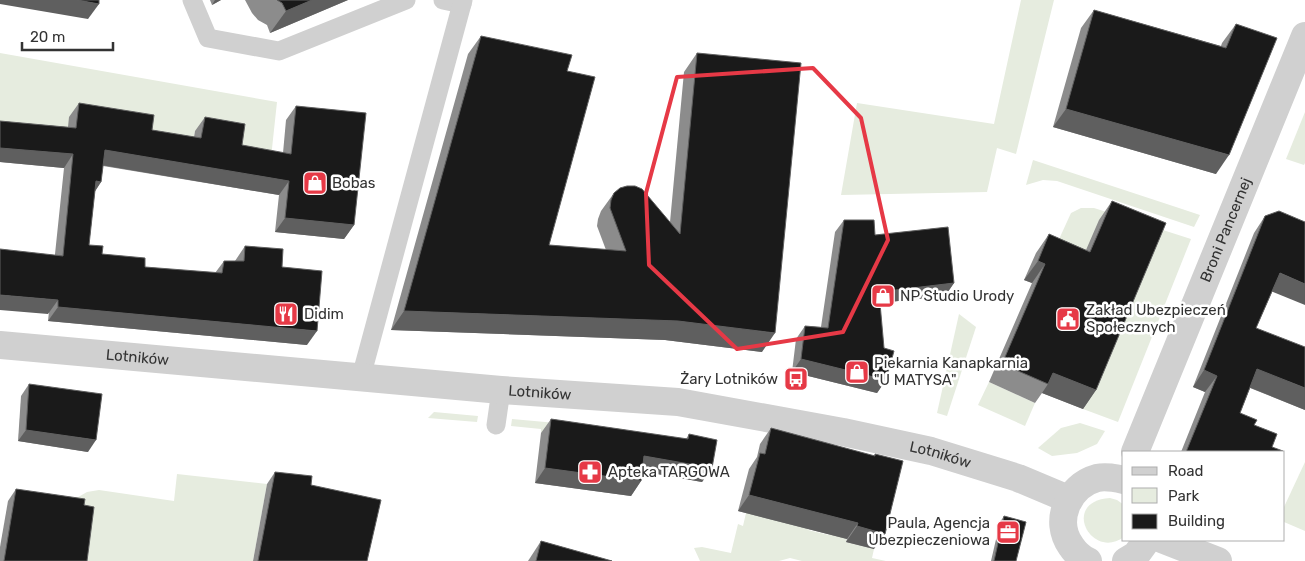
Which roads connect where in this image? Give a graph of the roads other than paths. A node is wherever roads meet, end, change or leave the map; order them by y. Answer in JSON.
{"nodes":[{"id":1,"x":192,"y":0,"type":"edge"},
{"id":2,"x":406,"y":0,"type":"edge"},
{"id":3,"x":443,"y":0,"type":"edge"},
{"id":4,"x":463,"y":2,"type":"edge"},
{"id":5,"x":1305,"y":36,"type":"edge"},
{"id":6,"x":0,"y":344,"type":"edge"},
{"id":7,"x":360,"y":377,"type":"junction"},
{"id":8,"x":501,"y":390,"type":"junction"},
{"id":9,"x":496,"y":425,"type":"dead end"},
{"id":10,"x":1135,"y":451,"type":"edge"},
{"id":11,"x":1122,"y":479,"type":"edge"},
{"id":12,"x":1068,"y":499,"type":"junction"},
{"id":13,"x":1146,"y":541,"type":"edge"},
{"id":14,"x":1167,"y":541,"type":"edge"},
{"id":15,"x":1086,"y":561,"type":"edge"},
{"id":16,"x":1126,"y":561,"type":"edge"},
{"id":17,"x":1218,"y":561,"type":"edge"}],
"edges":[{"from":1,"to":2,"type":"lane"},
{"from":3,"to":4,"type":"lane"},
{"from":4,"to":7,"type":"lane"},
{"from":5,"to":10,"type":"street","name":"Broni Pancernej"},
{"from":6,"to":7,"type":"street","name":"Lotników"},
{"from":7,"to":8,"type":"street","name":"Lotników"},
{"from":8,"to":9,"type":"lane"},
{"from":8,"to":12,"type":"street","name":"Lotników"},
{"from":11,"to":12,"type":"street"},
{"from":12,"to":15,"type":"street"},
{"from":13,"to":16,"type":"street"},
{"from":14,"to":17,"type":"street"}]}
